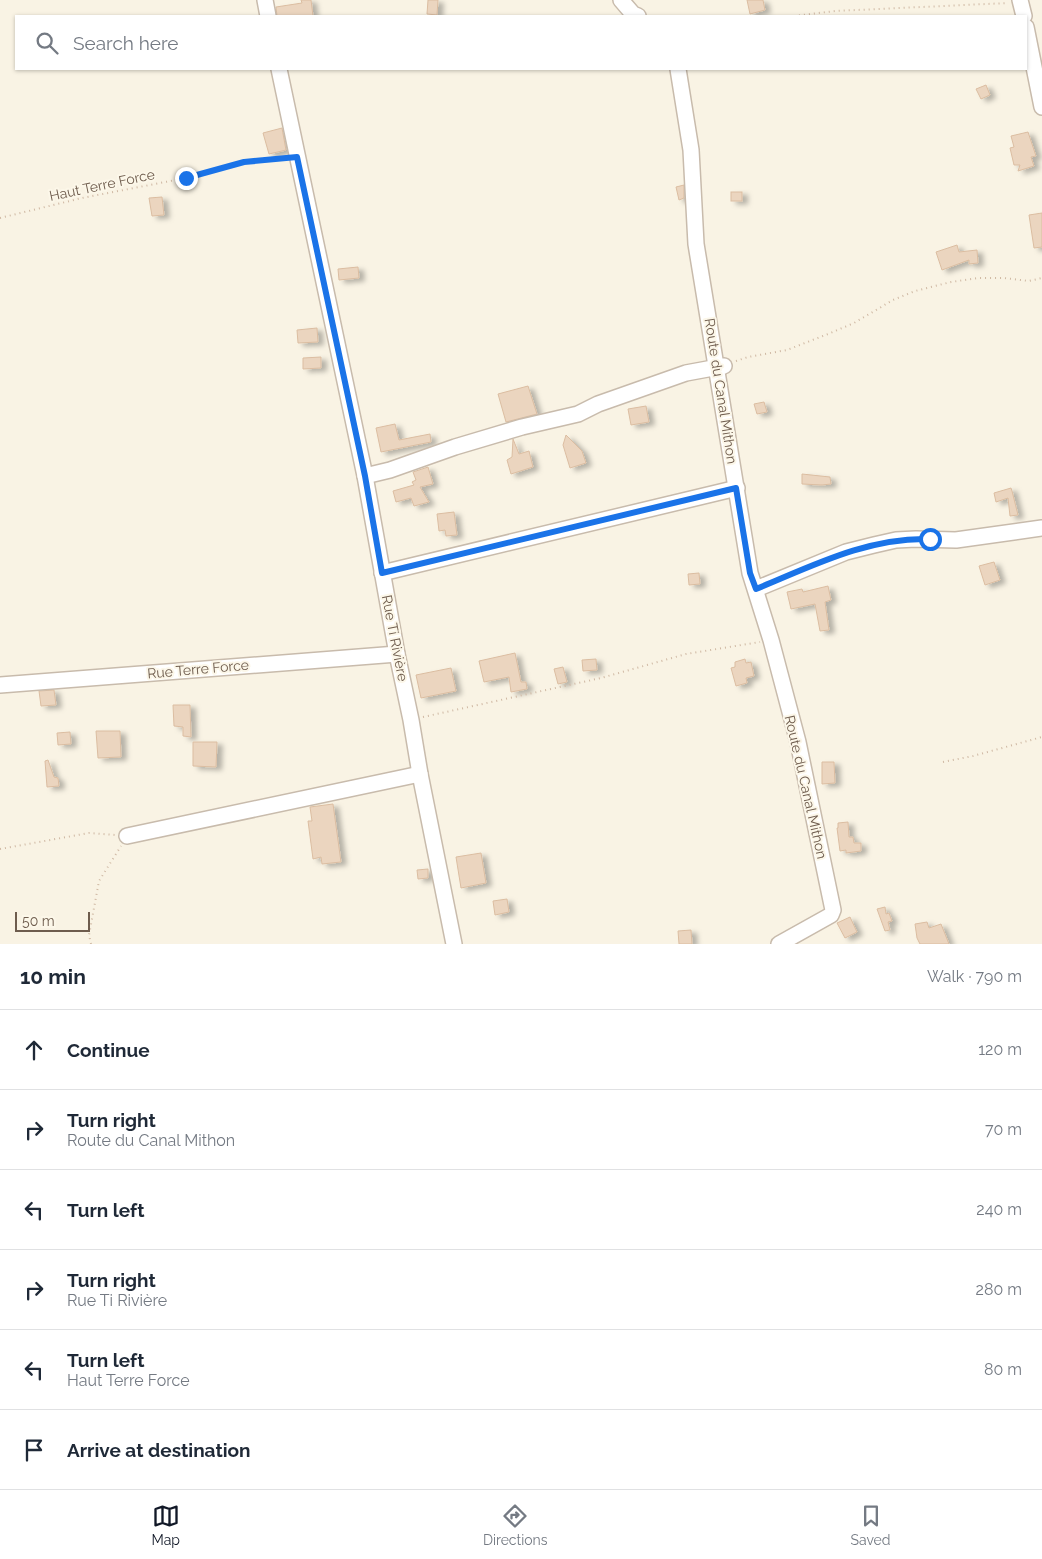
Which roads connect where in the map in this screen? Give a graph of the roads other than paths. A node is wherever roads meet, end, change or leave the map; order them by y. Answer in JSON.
{"nodes":[{"id":1,"x":265,"y":0,"type":"edge"},
{"id":2,"x":620,"y":0,"type":"edge"},
{"id":3,"x":268,"y":15,"type":"edge"},
{"id":4,"x":636,"y":15,"type":"edge"},
{"id":5,"x":1027,"y":32,"type":"edge"},
{"id":6,"x":279,"y":70,"type":"edge"},
{"id":7,"x":678,"y":70,"type":"edge"},
{"id":8,"x":1042,"y":106,"type":"edge"},
{"id":9,"x":720,"y":366,"type":"junction"},
{"id":10,"x":365,"y":476,"type":"junction"},
{"id":11,"x":736,"y":488,"type":"junction"},
{"id":12,"x":1042,"y":528,"type":"edge"},
{"id":13,"x":382,"y":573,"type":"junction"},
{"id":14,"x":756,"y":589,"type":"junction"},
{"id":15,"x":397,"y":654,"type":"junction"},
{"id":16,"x":0,"y":685,"type":"edge"},
{"id":17,"x":420,"y":774,"type":"junction"},
{"id":18,"x":127,"y":836,"type":"road end"},
{"id":19,"x":454,"y":944,"type":"edge"},
{"id":20,"x":779,"y":944,"type":"edge"}],
"edges":[{"from":1,"to":3,"type":"street"},
{"from":2,"to":4,"type":"street"},
{"from":5,"to":8,"type":"street"},
{"from":6,"to":10,"type":"street","name":"Rue Ti Rivière"},
{"from":7,"to":9,"type":"street","name":"Route du Canal Mithon"},
{"from":9,"to":10,"type":"street"},
{"from":9,"to":11,"type":"street","name":"Route du Canal Mithon"},
{"from":10,"to":13,"type":"street","name":"Rue Ti Rivière"},
{"from":11,"to":13,"type":"street"},
{"from":11,"to":14,"type":"street","name":"Route du Canal Mithon"},
{"from":12,"to":14,"type":"street"},
{"from":13,"to":15,"type":"street","name":"Rue Ti Rivière"},
{"from":14,"to":20,"type":"street","name":"Route du Canal Mithon"},
{"from":15,"to":16,"type":"street","name":"Rue Terre Force"},
{"from":15,"to":17,"type":"street","name":"Rue Ti Rivière"},
{"from":17,"to":18,"type":"street"},
{"from":17,"to":19,"type":"street","name":"Rue Ti Rivière"}]}
